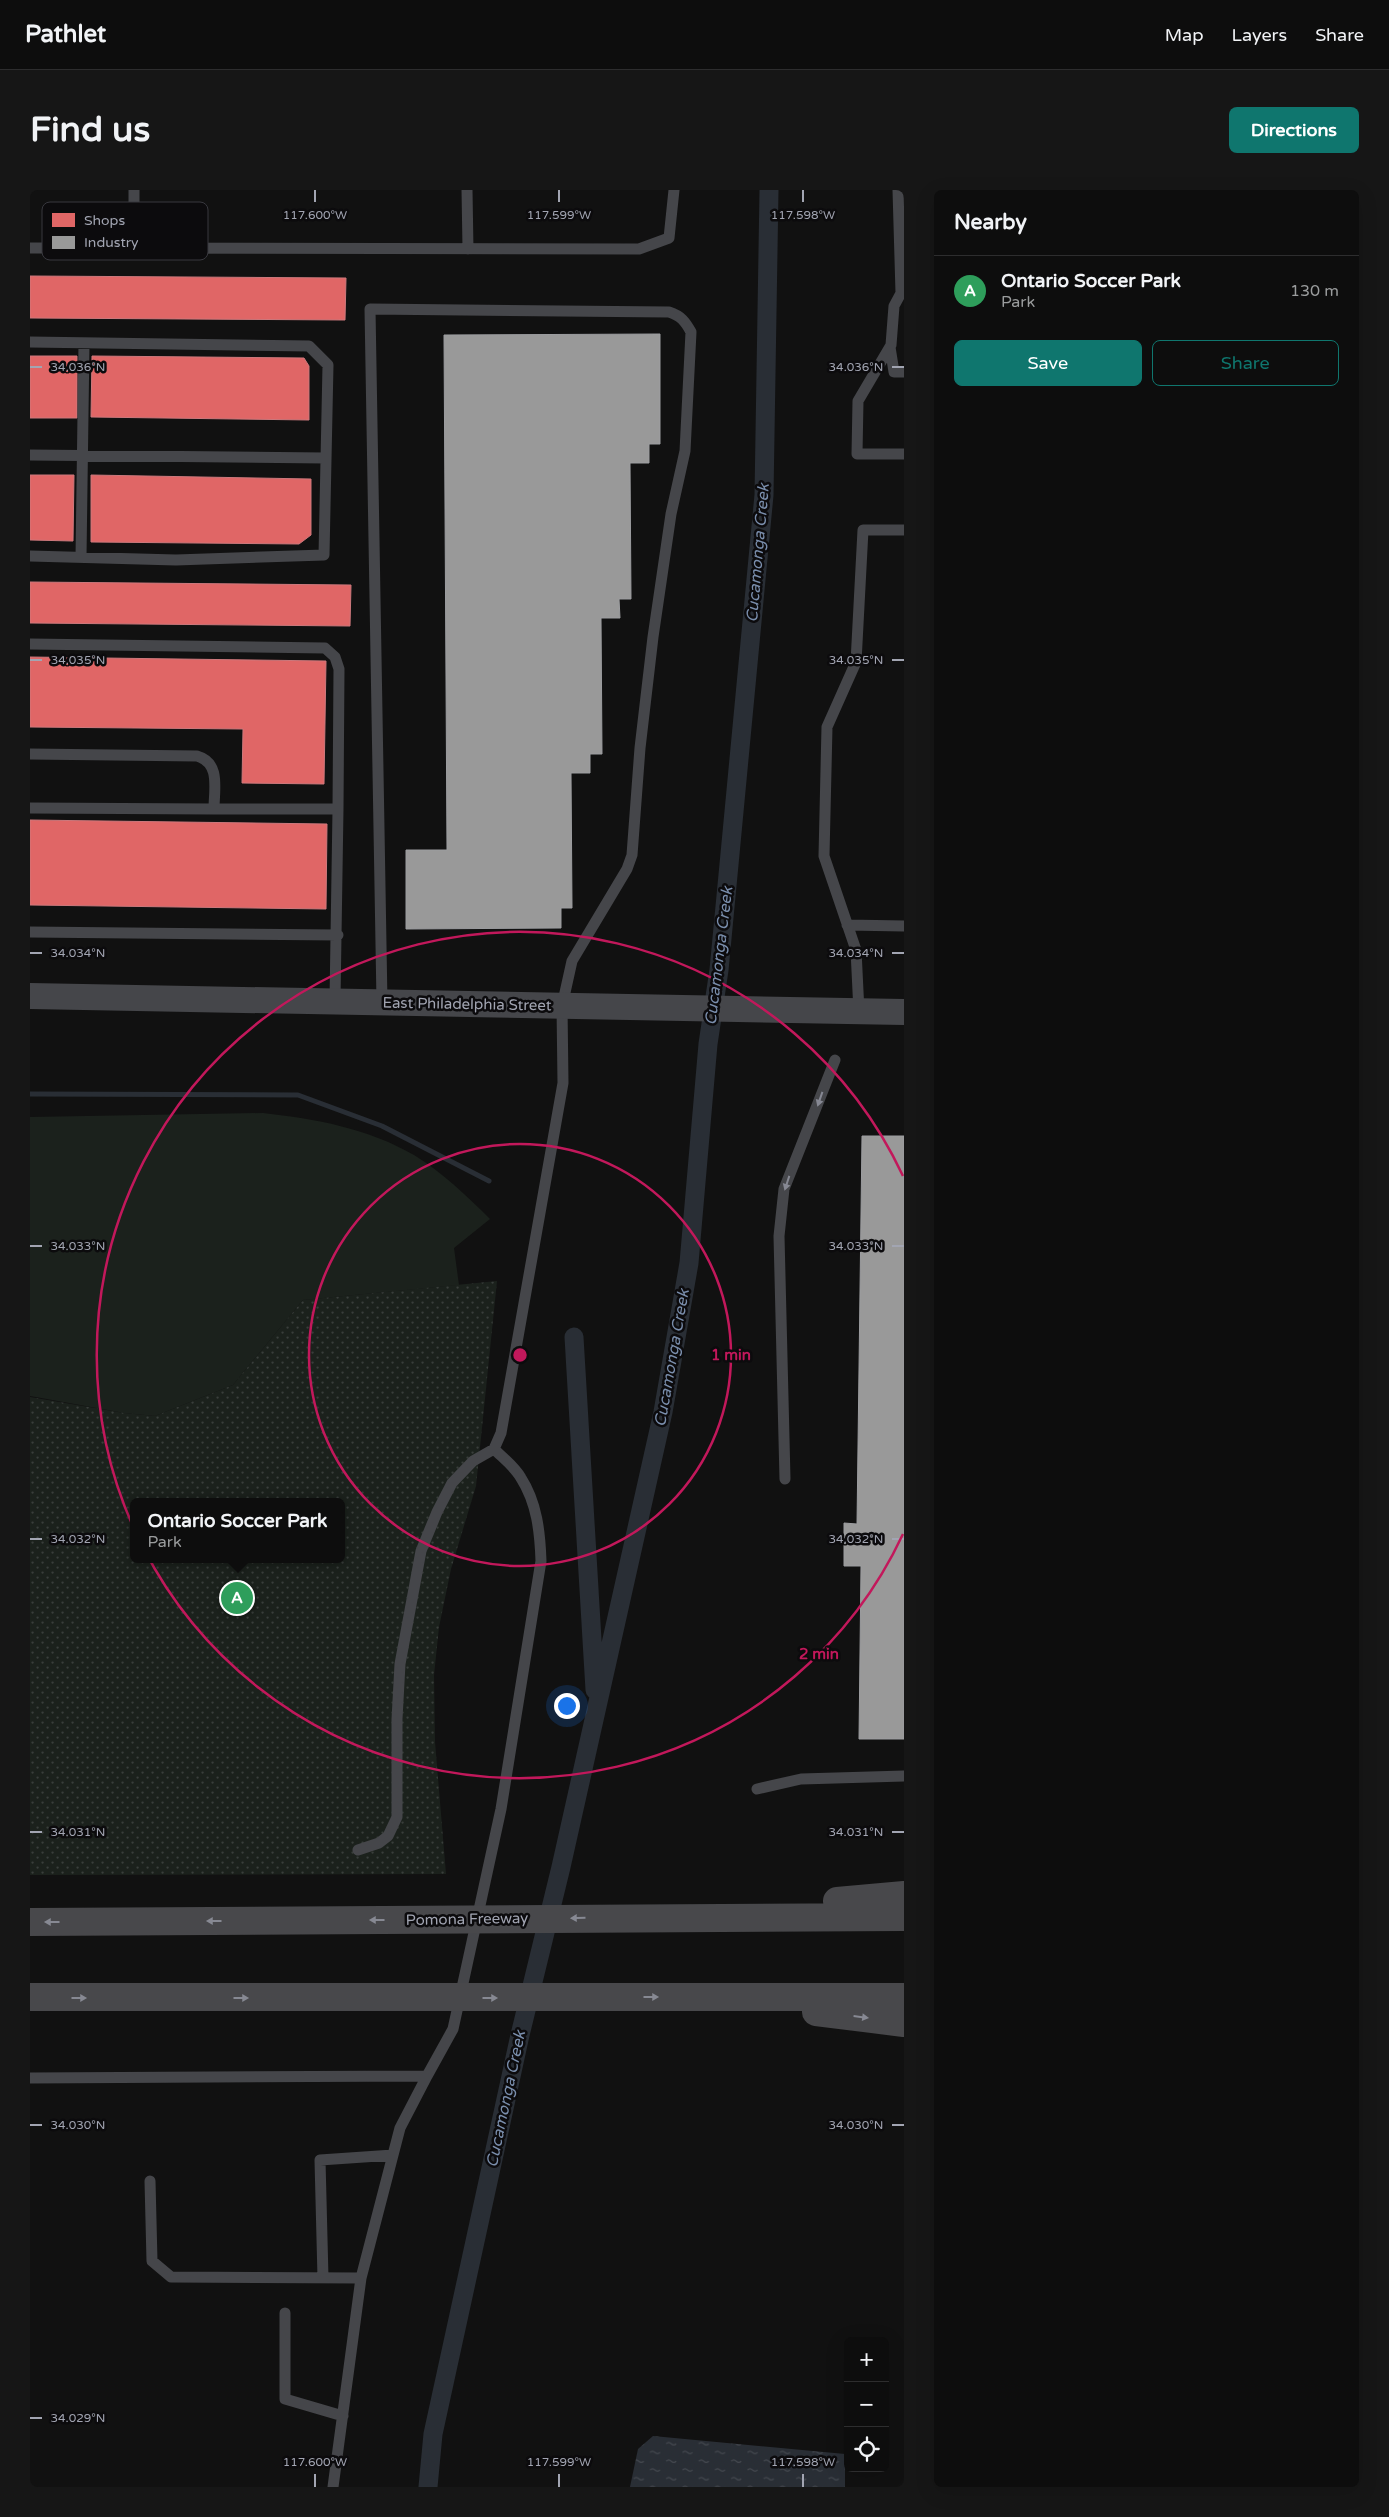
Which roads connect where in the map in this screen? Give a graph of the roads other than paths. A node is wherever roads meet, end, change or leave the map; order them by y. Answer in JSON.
{"nodes":[{"id":1,"x":468,"y":190,"type":"edge"},
{"id":2,"x":674,"y":190,"type":"edge"},
{"id":3,"x":898,"y":190,"type":"edge"},
{"id":4,"x":208,"y":248,"type":"edge"},
{"id":5,"x":468,"y":249,"type":"junction"},
{"id":6,"x":30,"y":342,"type":"edge"},
{"id":7,"x":84,"y":343,"type":"junction"},
{"id":8,"x":890,"y":347,"type":"junction"},
{"id":9,"x":904,"y":372,"type":"edge"},
{"id":10,"x":904,"y":454,"type":"edge"},
{"id":11,"x":30,"y":455,"type":"edge"},
{"id":12,"x":83,"y":455,"type":"junction"},
{"id":13,"x":325,"y":458,"type":"junction"},
{"id":14,"x":904,"y":530,"type":"edge"},
{"id":15,"x":30,"y":556,"type":"edge"},
{"id":16,"x":81,"y":557,"type":"junction"},
{"id":17,"x":30,"y":644,"type":"edge"},
{"id":18,"x":30,"y":754,"type":"edge"},
{"id":19,"x":30,"y":808,"type":"edge"},
{"id":20,"x":214,"y":809,"type":"junction"},
{"id":21,"x":338,"y":810,"type":"junction"},
{"id":22,"x":847,"y":926,"type":"junction"},
{"id":23,"x":904,"y":926,"type":"edge"},
{"id":24,"x":30,"y":932,"type":"edge"},
{"id":25,"x":338,"y":935,"type":"junction"},
{"id":26,"x":30,"y":996,"type":"edge"},
{"id":27,"x":335,"y":1000,"type":"junction"},
{"id":28,"x":382,"y":1002,"type":"junction"},
{"id":29,"x":562,"y":1006,"type":"junction"},
{"id":30,"x":859,"y":1012,"type":"junction"},
{"id":31,"x":904,"y":1012,"type":"edge"},
{"id":32,"x":835,"y":1060,"type":"dead end"},
{"id":33,"x":494,"y":1449,"type":"junction"},
{"id":34,"x":785,"y":1479,"type":"dead end"},
{"id":35,"x":904,"y":1776,"type":"edge"},
{"id":36,"x":757,"y":1789,"type":"dead end"},
{"id":37,"x":358,"y":1850,"type":"dead end"},
{"id":38,"x":904,"y":1895,"type":"edge"},
{"id":39,"x":626,"y":1917,"type":"junction"},
{"id":40,"x":904,"y":1917,"type":"edge"},
{"id":41,"x":30,"y":1922,"type":"edge"},
{"id":42,"x":691,"y":1997,"type":"junction"},
{"id":43,"x":904,"y":1997,"type":"edge"},
{"id":44,"x":30,"y":1998,"type":"edge"},
{"id":45,"x":904,"y":2023,"type":"edge"},
{"id":46,"x":427,"y":2076,"type":"junction"},
{"id":47,"x":30,"y":2078,"type":"edge"},
{"id":48,"x":393,"y":2155,"type":"junction"},
{"id":49,"x":150,"y":2180,"type":"dead end"},
{"id":50,"x":323,"y":2278,"type":"junction"},
{"id":51,"x":361,"y":2278,"type":"junction"},
{"id":52,"x":285,"y":2313,"type":"dead end"},
{"id":53,"x":343,"y":2416,"type":"junction"},
{"id":54,"x":333,"y":2487,"type":"edge"}],
"edges":[{"from":1,"to":5,"type":"lane"},
{"from":2,"to":5,"type":"lane"},
{"from":3,"to":8,"type":"lane"},
{"from":4,"to":5,"type":"lane"},
{"from":6,"to":7,"type":"lane"},
{"from":7,"to":12,"type":"lane"},
{"from":7,"to":13,"type":"lane"},
{"from":8,"to":9,"type":"lane"},
{"from":8,"to":10,"type":"lane"},
{"from":11,"to":12,"type":"lane"},
{"from":12,"to":13,"type":"lane"},
{"from":12,"to":16,"type":"lane"},
{"from":13,"to":16,"type":"lane"},
{"from":14,"to":22,"type":"lane"},
{"from":15,"to":16,"type":"lane"},
{"from":17,"to":21,"type":"lane"},
{"from":18,"to":20,"type":"lane"},
{"from":19,"to":20,"type":"lane"},
{"from":20,"to":21,"type":"lane"},
{"from":21,"to":25,"type":"lane"},
{"from":22,"to":23,"type":"lane"},
{"from":22,"to":30,"type":"lane"},
{"from":24,"to":25,"type":"lane"},
{"from":25,"to":27,"type":"lane"},
{"from":26,"to":27,"type":"street","name":"East Philadelphia Street"},
{"from":27,"to":28,"type":"street","name":"East Philadelphia Street"},
{"from":28,"to":29,"type":"street","name":"East Philadelphia Street"},
{"from":28,"to":29,"type":"lane"},
{"from":29,"to":30,"type":"street","name":"East Philadelphia Street"},
{"from":29,"to":33,"type":"lane"},
{"from":30,"to":31,"type":"street","name":"East Philadelphia Street"},
{"from":32,"to":34,"type":"lane","one_way":true},
{"from":33,"to":37,"type":"lane"},
{"from":33,"to":46,"type":"lane"},
{"from":35,"to":36,"type":"lane"},
{"from":38,"to":39,"type":"highway"},
{"from":39,"to":40,"type":"highway","name":"Pomona Freeway"},
{"from":39,"to":41,"type":"highway","name":"Pomona Freeway","one_way":true},
{"from":42,"to":43,"type":"highway"},
{"from":44,"to":42,"type":"highway","one_way":true},
{"from":42,"to":45,"type":"highway","one_way":true},
{"from":46,"to":47,"type":"lane"},
{"from":46,"to":48,"type":"lane"},
{"from":48,"to":50,"type":"lane"},
{"from":48,"to":51,"type":"lane"},
{"from":49,"to":50,"type":"lane"},
{"from":50,"to":51,"type":"lane"},
{"from":51,"to":53,"type":"lane"},
{"from":52,"to":53,"type":"lane"},
{"from":53,"to":54,"type":"lane"}]}
